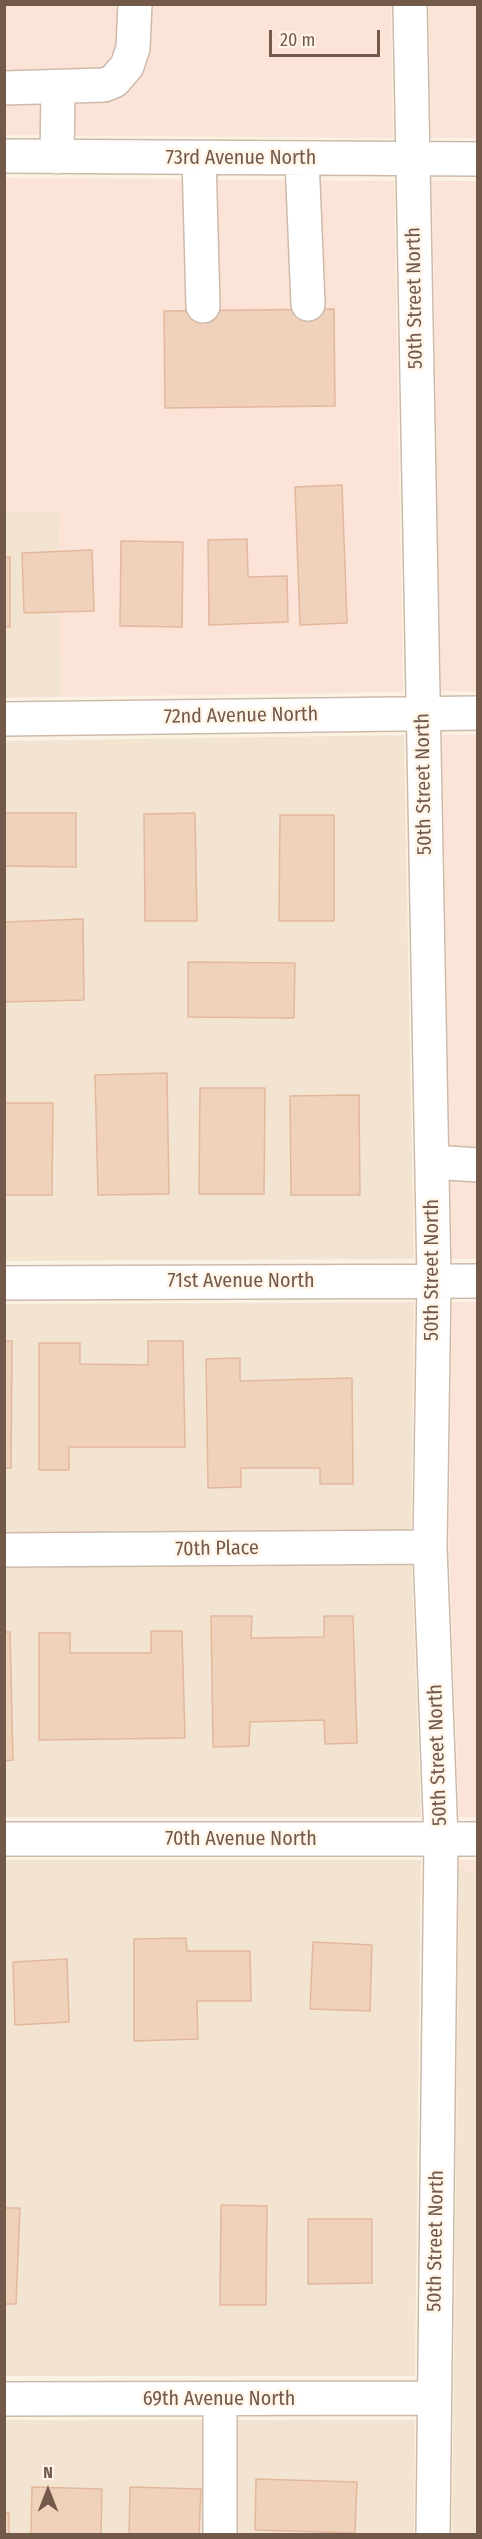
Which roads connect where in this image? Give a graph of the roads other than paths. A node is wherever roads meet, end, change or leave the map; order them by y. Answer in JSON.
{"nodes":[{"id":1,"x":135,"y":4,"type":"edge"},
{"id":2,"x":410,"y":4,"type":"edge"},
{"id":3,"x":58,"y":87,"type":"junction"},
{"id":4,"x":4,"y":88,"type":"edge"},
{"id":5,"x":4,"y":156,"type":"edge"},
{"id":6,"x":57,"y":157,"type":"junction"},
{"id":7,"x":199,"y":158,"type":"junction"},
{"id":8,"x":302,"y":159,"type":"junction"},
{"id":9,"x":412,"y":159,"type":"junction"},
{"id":10,"x":477,"y":159,"type":"edge"},
{"id":11,"x":308,"y":304,"type":"dead end"},
{"id":12,"x":203,"y":306,"type":"dead end"},
{"id":13,"x":422,"y":713,"type":"junction"},
{"id":14,"x":477,"y":714,"type":"edge"},
{"id":15,"x":4,"y":719,"type":"edge"},
{"id":16,"x":432,"y":1162,"type":"junction"},
{"id":17,"x":477,"y":1165,"type":"edge"},
{"id":18,"x":434,"y":1280,"type":"junction"},
{"id":19,"x":477,"y":1281,"type":"edge"},
{"id":20,"x":4,"y":1283,"type":"edge"},
{"id":21,"x":430,"y":1546,"type":"junction"},
{"id":22,"x":4,"y":1551,"type":"edge"},
{"id":23,"x":4,"y":1839,"type":"edge"},
{"id":24,"x":441,"y":1839,"type":"junction"},
{"id":25,"x":477,"y":1839,"type":"edge"},
{"id":26,"x":434,"y":2398,"type":"junction"},
{"id":27,"x":4,"y":2399,"type":"edge"},
{"id":28,"x":220,"y":2399,"type":"junction"},
{"id":29,"x":220,"y":2535,"type":"edge"},
{"id":30,"x":433,"y":2535,"type":"edge"}],
"edges":[{"from":1,"to":3,"type":"street"},
{"from":2,"to":9,"type":"street","name":"50th Street North"},
{"from":3,"to":4,"type":"street"},
{"from":3,"to":6,"type":"street"},
{"from":5,"to":6,"type":"street","name":"73rd Avenue North"},
{"from":6,"to":7,"type":"street","name":"73rd Avenue North"},
{"from":7,"to":8,"type":"street","name":"73rd Avenue North"},
{"from":7,"to":12,"type":"street"},
{"from":8,"to":9,"type":"street","name":"73rd Avenue North"},
{"from":8,"to":11,"type":"street"},
{"from":9,"to":10,"type":"street","name":"73rd Avenue North"},
{"from":9,"to":13,"type":"street","name":"50th Street North"},
{"from":13,"to":14,"type":"street","name":"72nd Avenue North"},
{"from":13,"to":15,"type":"street","name":"72nd Avenue North"},
{"from":13,"to":16,"type":"street","name":"50th Street North"},
{"from":16,"to":17,"type":"street"},
{"from":16,"to":18,"type":"street","name":"50th Street North"},
{"from":18,"to":19,"type":"street","name":"71st Avenue North"},
{"from":18,"to":20,"type":"street","name":"71st Avenue North"},
{"from":18,"to":21,"type":"street","name":"50th Street North"},
{"from":21,"to":22,"type":"street","name":"70th Place"},
{"from":21,"to":24,"type":"street","name":"50th Street North"},
{"from":23,"to":24,"type":"street","name":"70th Avenue North"},
{"from":24,"to":25,"type":"street","name":"70th Avenue North"},
{"from":24,"to":26,"type":"street","name":"50th Street North"},
{"from":26,"to":28,"type":"street","name":"69th Avenue North"},
{"from":26,"to":30,"type":"street","name":"50th Street North"},
{"from":27,"to":28,"type":"street","name":"69th Avenue North"},
{"from":28,"to":29,"type":"street"}]}
